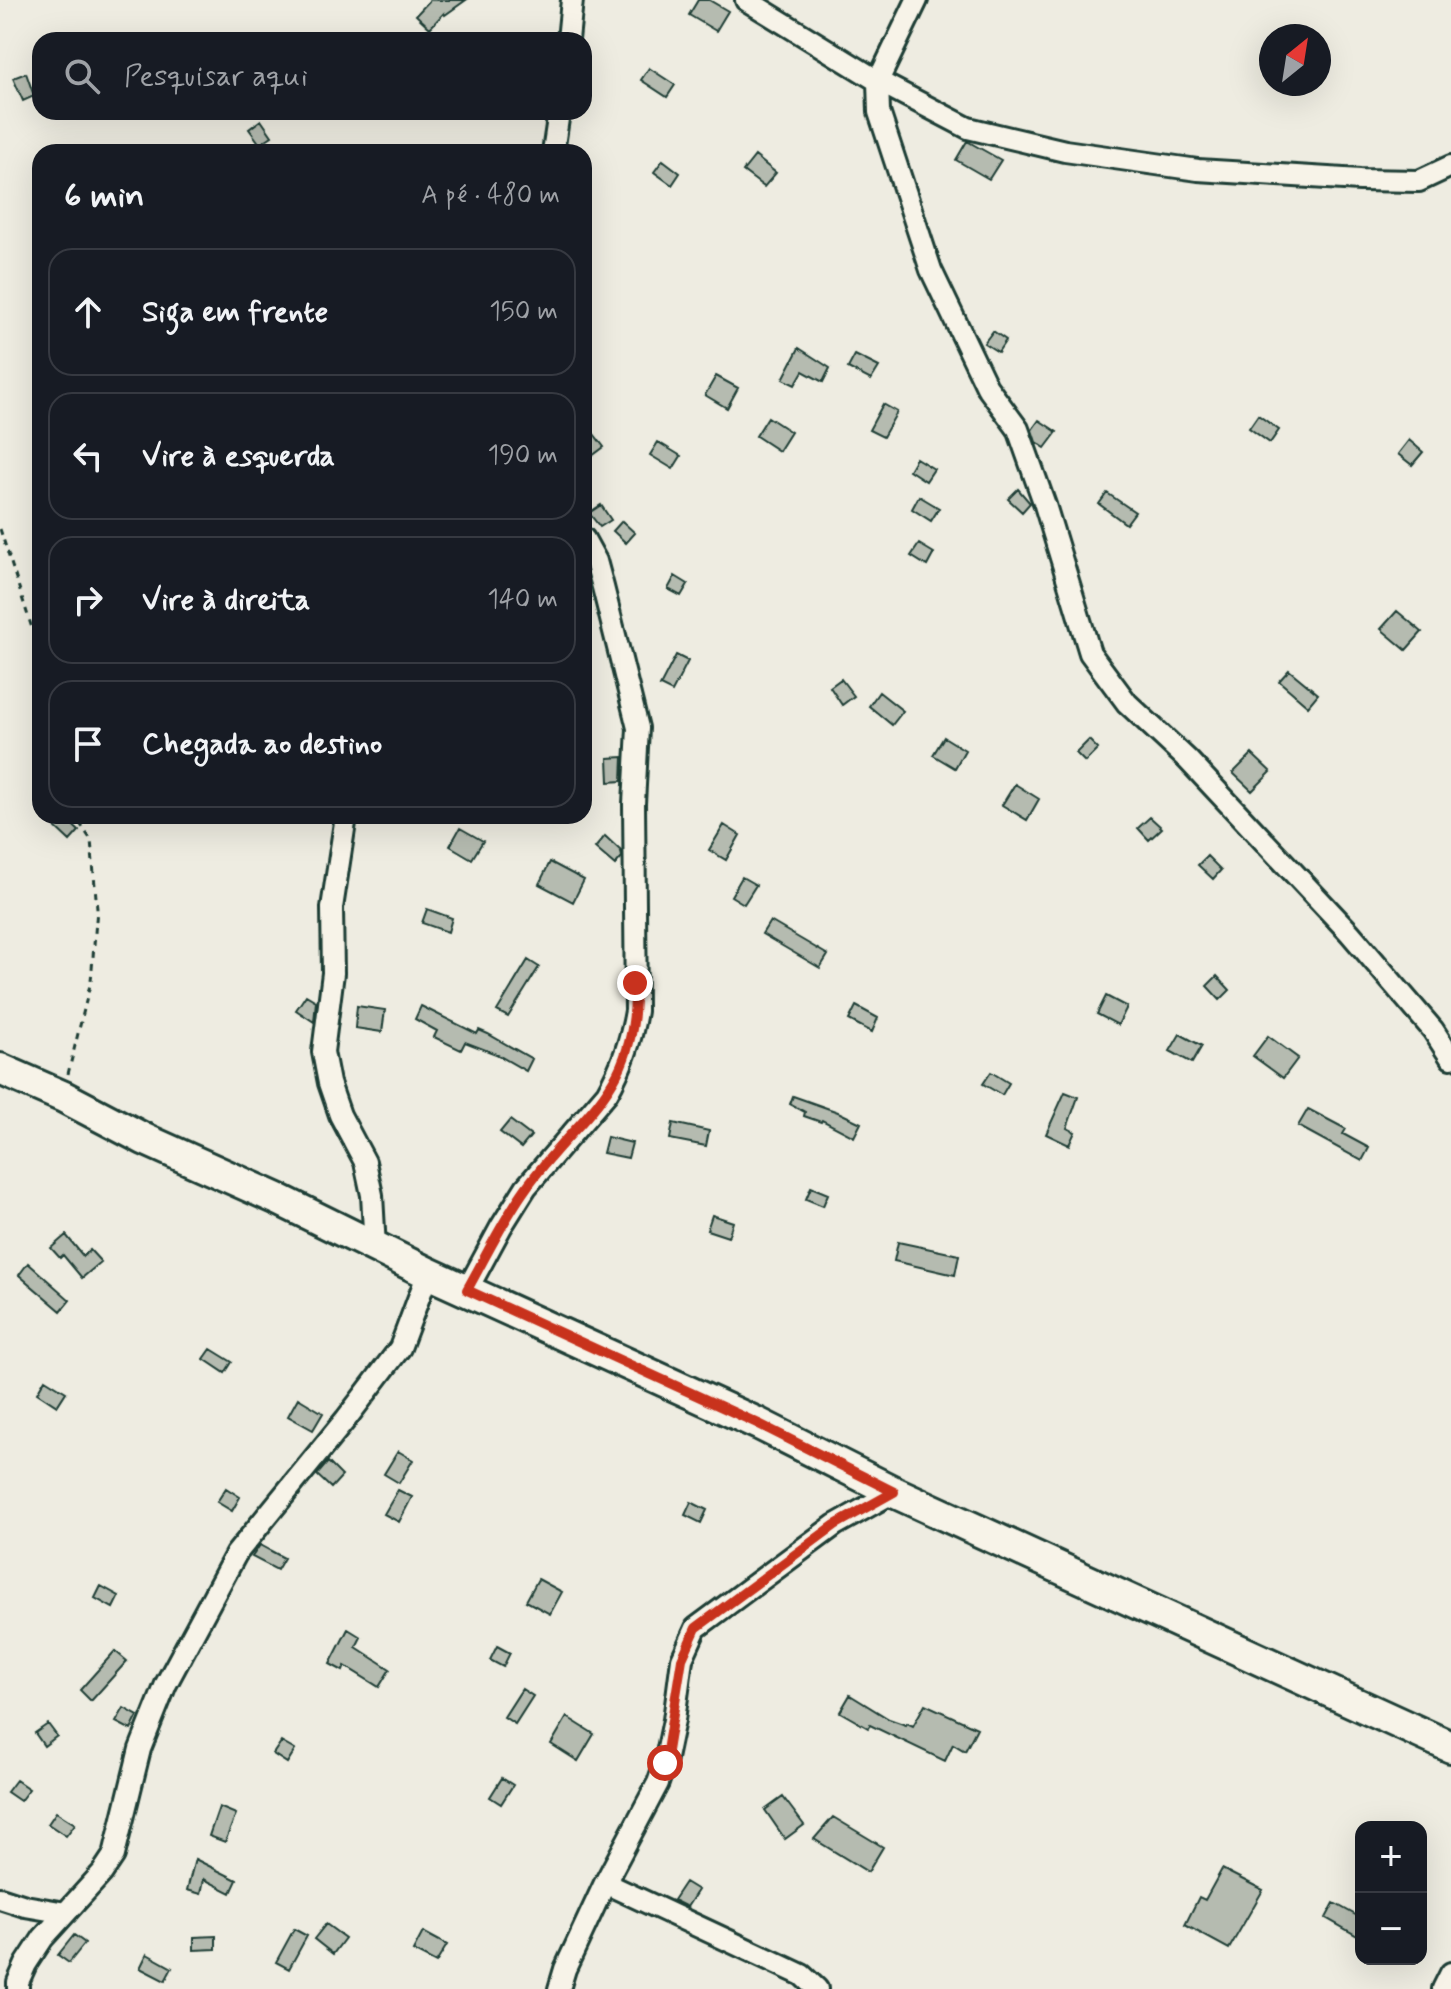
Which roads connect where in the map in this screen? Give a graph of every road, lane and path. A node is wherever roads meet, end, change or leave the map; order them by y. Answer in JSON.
{"nodes":[{"id":1,"x":572,"y":0,"type":"edge"},
{"id":2,"x":746,"y":0,"type":"edge"},
{"id":3,"x":917,"y":0,"type":"edge"},
{"id":4,"x":569,"y":32,"type":"edge"},
{"id":5,"x":878,"y":81,"type":"junction"},
{"id":6,"x":558,"y":120,"type":"edge"},
{"id":7,"x":554,"y":144,"type":"edge"},
{"id":8,"x":1451,"y":166,"type":"edge"},
{"id":9,"x":0,"y":529,"type":"edge"},
{"id":10,"x":592,"y":554,"type":"edge"},
{"id":11,"x":32,"y":628,"type":"edge"},
{"id":12,"x":80,"y":824,"type":"edge"},
{"id":13,"x":345,"y":824,"type":"edge"},
{"id":14,"x":1451,"y":1058,"type":"edge"},
{"id":15,"x":0,"y":1069,"type":"edge"},
{"id":16,"x":64,"y":1097,"type":"junction"},
{"id":17,"x":375,"y":1248,"type":"junction"},
{"id":18,"x":428,"y":1273,"type":"junction"},
{"id":19,"x":467,"y":1290,"type":"junction"},
{"id":20,"x":894,"y":1492,"type":"junction"},
{"id":21,"x":1451,"y":1747,"type":"edge"},
{"id":22,"x":605,"y":1883,"type":"junction"},
{"id":23,"x":0,"y":1898,"type":"edge"},
{"id":24,"x":66,"y":1913,"type":"junction"},
{"id":25,"x":1451,"y":1973,"type":"edge"},
{"id":26,"x":18,"y":1989,"type":"edge"},
{"id":27,"x":559,"y":1989,"type":"edge"},
{"id":28,"x":817,"y":1989,"type":"edge"},
{"id":29,"x":1443,"y":1989,"type":"edge"}],
"edges":[{"from":1,"to":4,"type":"street"},
{"from":2,"to":5,"type":"street"},
{"from":3,"to":5,"type":"street"},
{"from":5,"to":8,"type":"street"},
{"from":5,"to":14,"type":"street"},
{"from":6,"to":7,"type":"street"},
{"from":9,"to":11,"type":"path"},
{"from":10,"to":19,"type":"street"},
{"from":12,"to":16,"type":"path"},
{"from":13,"to":17,"type":"street"},
{"from":15,"to":16,"type":"main road"},
{"from":16,"to":17,"type":"main road"},
{"from":17,"to":18,"type":"main road"},
{"from":18,"to":19,"type":"main road"},
{"from":18,"to":24,"type":"street"},
{"from":19,"to":20,"type":"main road"},
{"from":20,"to":21,"type":"main road"},
{"from":20,"to":22,"type":"street"},
{"from":22,"to":27,"type":"street"},
{"from":22,"to":28,"type":"street"},
{"from":23,"to":24,"type":"street"},
{"from":24,"to":26,"type":"street"},
{"from":25,"to":29,"type":"street"}]}
